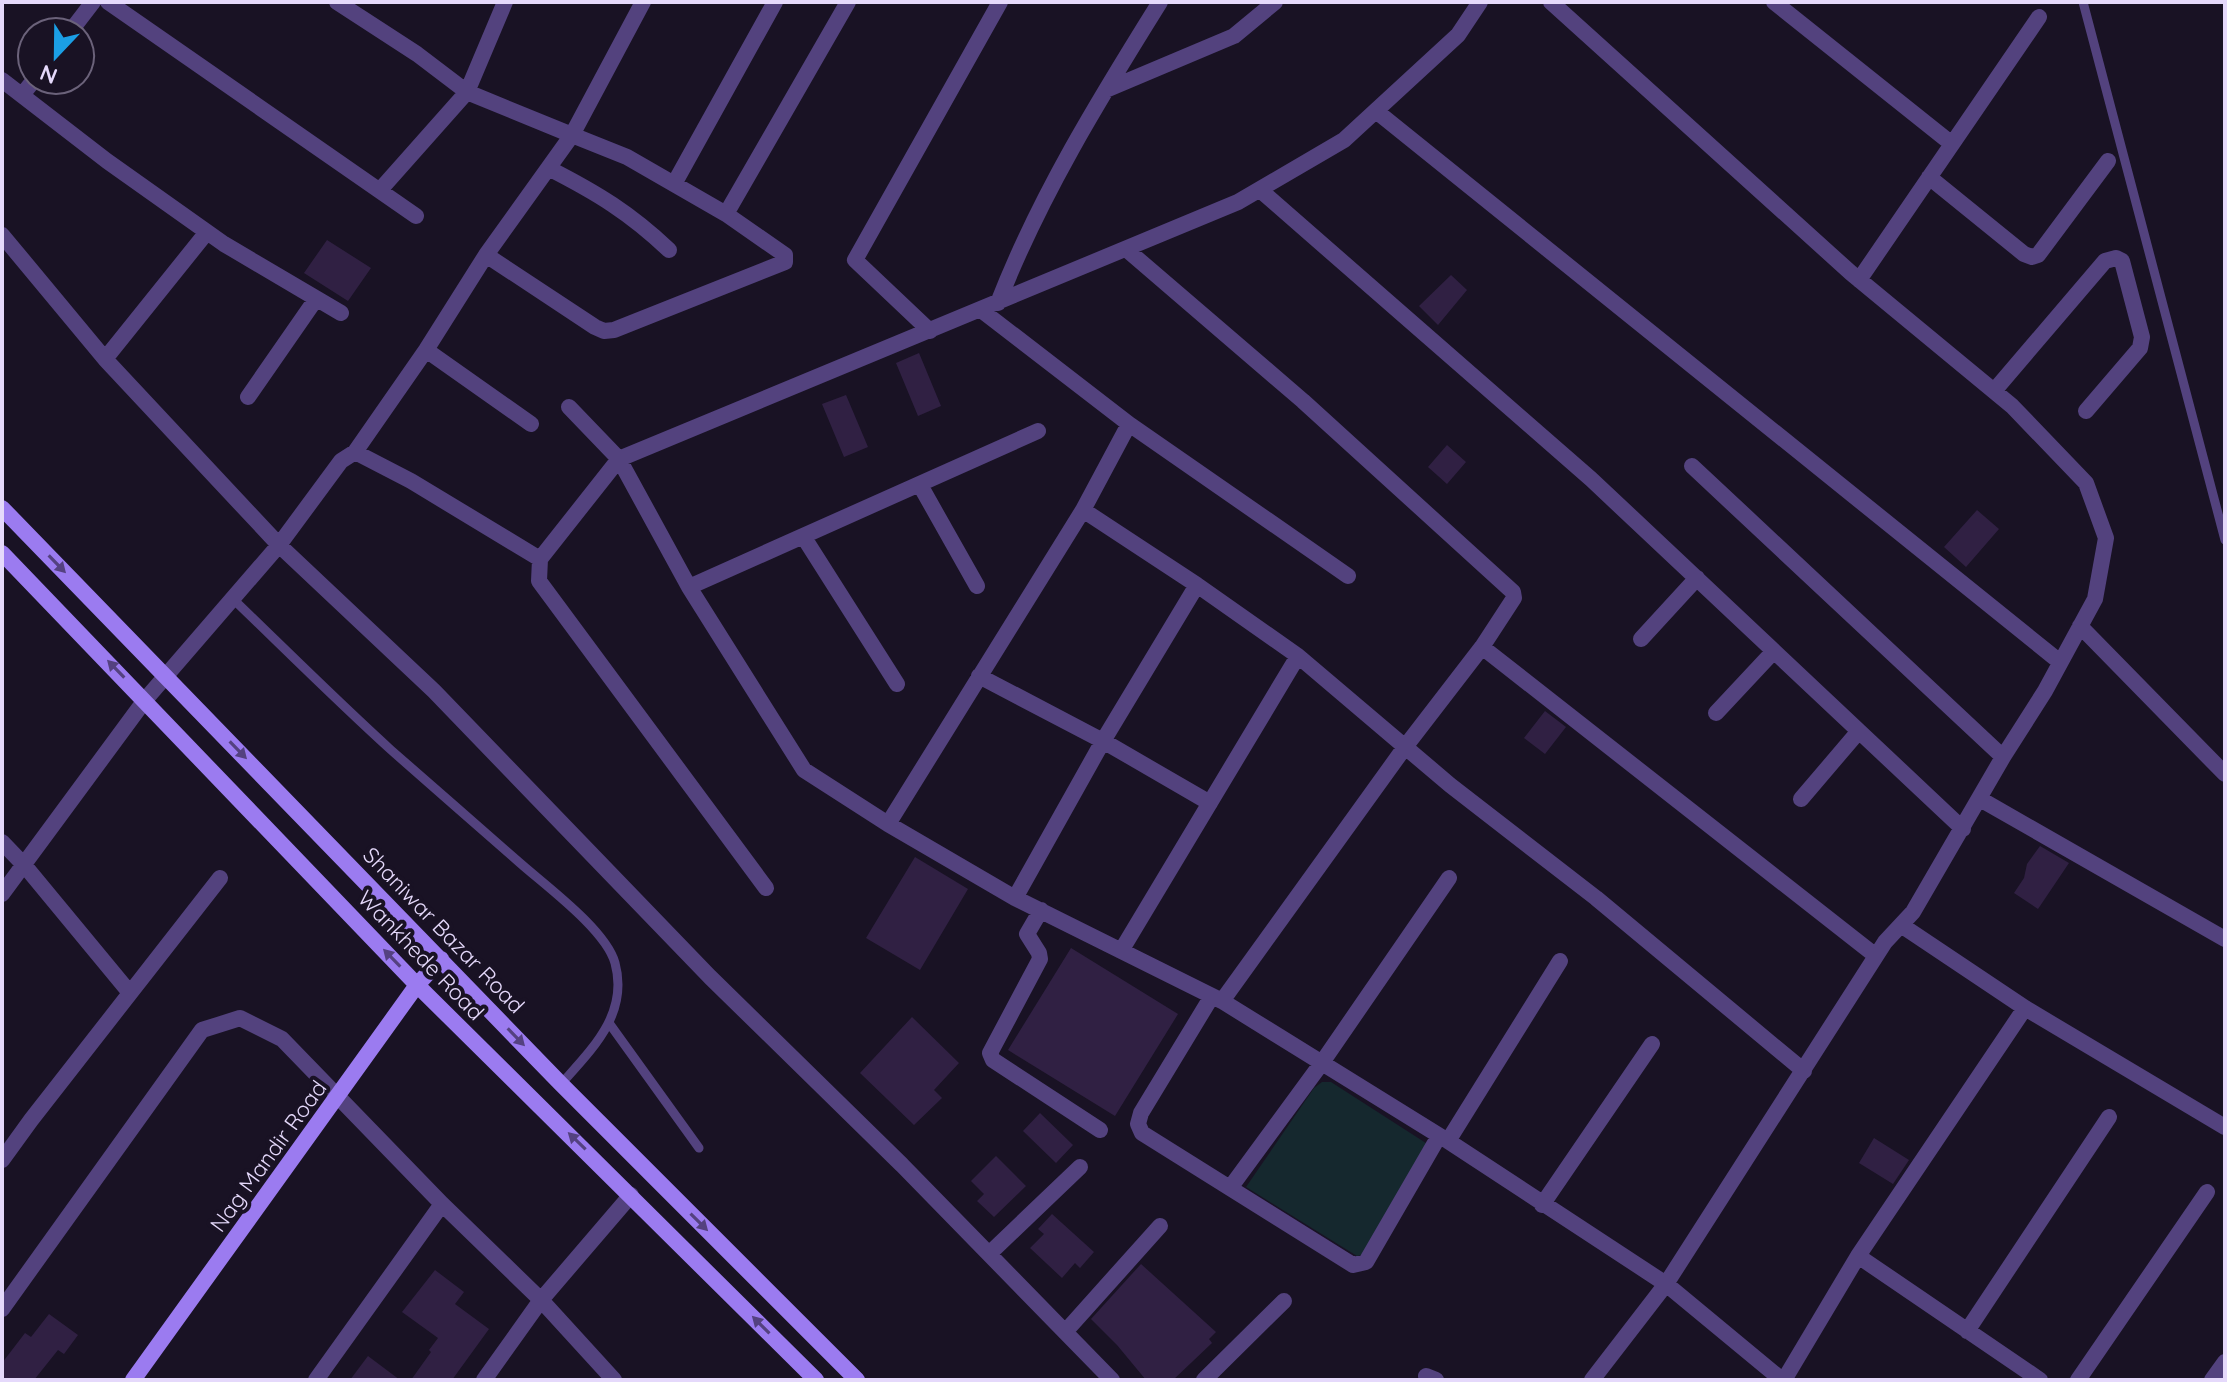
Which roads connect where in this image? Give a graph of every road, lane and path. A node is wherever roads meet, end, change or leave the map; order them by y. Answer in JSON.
{"nodes":[{"id":1,"x":110,"y":2,"type":"edge"},
{"id":2,"x":337,"y":2,"type":"edge"},
{"id":3,"x":505,"y":2,"type":"edge"},
{"id":4,"x":643,"y":2,"type":"edge"},
{"id":5,"x":775,"y":2,"type":"edge"},
{"id":6,"x":848,"y":2,"type":"edge"},
{"id":7,"x":1000,"y":2,"type":"edge"},
{"id":8,"x":1160,"y":2,"type":"edge"},
{"id":9,"x":1275,"y":2,"type":"edge"},
{"id":10,"x":1480,"y":2,"type":"edge"},
{"id":11,"x":1551,"y":2,"type":"edge"},
{"id":12,"x":1774,"y":2,"type":"edge"},
{"id":13,"x":2083,"y":2,"type":"edge"},
{"id":14,"x":2039,"y":17,"type":"dead end"},
{"id":15,"x":1106,"y":90,"type":"junction"},
{"id":16,"x":467,"y":92,"type":"junction"},
{"id":17,"x":23,"y":96,"type":"edge"},
{"id":18,"x":1376,"y":111,"type":"junction"},
{"id":19,"x":572,"y":135,"type":"junction"},
{"id":20,"x":1952,"y":144,"type":"junction"},
{"id":21,"x":2108,"y":161,"type":"dead end"},
{"id":22,"x":550,"y":169,"type":"junction"},
{"id":23,"x":1929,"y":177,"type":"junction"},
{"id":24,"x":674,"y":184,"type":"junction"},
{"id":25,"x":380,"y":190,"type":"junction"},
{"id":26,"x":1260,"y":190,"type":"junction"},
{"id":27,"x":726,"y":214,"type":"junction"},
{"id":28,"x":416,"y":216,"type":"dead end"},
{"id":29,"x":207,"y":232,"type":"junction"},
{"id":30,"x":2,"y":235,"type":"edge"},
{"id":31,"x":1126,"y":249,"type":"junction"},
{"id":32,"x":669,"y":250,"type":"dead end"},
{"id":33,"x":486,"y":255,"type":"junction"},
{"id":34,"x":1859,"y":280,"type":"junction"},
{"id":35,"x":316,"y":299,"type":"junction"},
{"id":36,"x":998,"y":303,"type":"junction"},
{"id":37,"x":981,"y":310,"type":"junction"},
{"id":38,"x":341,"y":313,"type":"dead end"},
{"id":39,"x":930,"y":331,"type":"junction"},
{"id":40,"x":426,"y":350,"type":"junction"},
{"id":41,"x":105,"y":359,"type":"junction"},
{"id":42,"x":1994,"y":391,"type":"junction"},
{"id":43,"x":248,"y":397,"type":"dead end"},
{"id":44,"x":569,"y":407,"type":"dead end"},
{"id":45,"x":2086,"y":411,"type":"dead end"},
{"id":46,"x":531,"y":424,"type":"dead end"},
{"id":47,"x":1129,"y":424,"type":"junction"},
{"id":48,"x":1038,"y":431,"type":"dead end"},
{"id":49,"x":355,"y":452,"type":"junction"},
{"id":50,"x":619,"y":459,"type":"junction"},
{"id":51,"x":1692,"y":466,"type":"dead end"},
{"id":52,"x":920,"y":485,"type":"junction"},
{"id":53,"x":2,"y":508,"type":"edge"},
{"id":54,"x":1083,"y":510,"type":"junction"},
{"id":55,"x":803,"y":536,"type":"junction"},
{"id":56,"x":2225,"y":540,"type":"edge"},
{"id":57,"x":279,"y":545,"type":"junction"},
{"id":58,"x":2,"y":553,"type":"edge"},
{"id":59,"x":540,"y":559,"type":"junction"},
{"id":60,"x":1348,"y":576,"type":"dead end"},
{"id":61,"x":1697,"y":578,"type":"junction"},
{"id":62,"x":1197,"y":585,"type":"junction"},
{"id":63,"x":977,"y":586,"type":"dead end"},
{"id":64,"x":689,"y":587,"type":"junction"},
{"id":65,"x":233,"y":599,"type":"junction"},
{"id":66,"x":2080,"y":626,"type":"junction"},
{"id":67,"x":1641,"y":639,"type":"dead end"},
{"id":68,"x":1482,"y":647,"type":"junction"},
{"id":69,"x":1774,"y":651,"type":"junction"},
{"id":70,"x":1298,"y":656,"type":"junction"},
{"id":71,"x":2060,"y":662,"type":"junction"},
{"id":72,"x":166,"y":675,"type":"junction"},
{"id":73,"x":979,"y":676,"type":"junction"},
{"id":74,"x":897,"y":684,"type":"dead end"},
{"id":75,"x":145,"y":700,"type":"junction"},
{"id":76,"x":1716,"y":713,"type":"dead end"},
{"id":77,"x":1859,"y":731,"type":"junction"},
{"id":78,"x":1103,"y":741,"type":"junction"},
{"id":79,"x":1405,"y":747,"type":"junction"},
{"id":80,"x":2003,"y":757,"type":"junction"},
{"id":81,"x":2225,"y":774,"type":"edge"},
{"id":82,"x":1801,"y":799,"type":"dead end"},
{"id":83,"x":1980,"y":799,"type":"junction"},
{"id":84,"x":1210,"y":803,"type":"junction"},
{"id":85,"x":888,"y":824,"type":"junction"},
{"id":86,"x":1963,"y":829,"type":"junction"},
{"id":87,"x":2,"y":842,"type":"edge"},
{"id":88,"x":25,"y":866,"type":"junction"},
{"id":89,"x":220,"y":878,"type":"dead end"},
{"id":90,"x":1449,"y":878,"type":"dead end"},
{"id":91,"x":766,"y":888,"type":"dead end"},
{"id":92,"x":2,"y":894,"type":"edge"},
{"id":93,"x":1015,"y":898,"type":"junction"},
{"id":94,"x":1041,"y":910,"type":"junction"},
{"id":95,"x":1901,"y":925,"type":"junction"},
{"id":96,"x":2225,"y":939,"type":"edge"},
{"id":97,"x":1121,"y":951,"type":"junction"},
{"id":98,"x":1876,"y":956,"type":"junction"},
{"id":99,"x":441,"y":959,"type":"junction"},
{"id":100,"x":1560,"y":961,"type":"dead end"},
{"id":101,"x":417,"y":985,"type":"junction"},
{"id":102,"x":130,"y":993,"type":"junction"},
{"id":103,"x":1217,"y":999,"type":"junction"},
{"id":104,"x":2025,"y":1008,"type":"junction"},
{"id":105,"x":609,"y":1023,"type":"junction"},
{"id":106,"x":1652,"y":1044,"type":"dead end"},
{"id":107,"x":1321,"y":1064,"type":"junction"},
{"id":108,"x":1804,"y":1071,"type":"junction"},
{"id":109,"x":561,"y":1084,"type":"junction"},
{"id":110,"x":338,"y":1097,"type":"junction"},
{"id":111,"x":2109,"y":1117,"type":"dead end"},
{"id":112,"x":2225,"y":1127,"type":"edge"},
{"id":113,"x":1100,"y":1130,"type":"dead end"},
{"id":114,"x":1444,"y":1139,"type":"junction"},
{"id":115,"x":699,"y":1148,"type":"dead end"},
{"id":116,"x":2,"y":1160,"type":"edge"},
{"id":117,"x":1080,"y":1167,"type":"dead end"},
{"id":118,"x":1230,"y":1188,"type":"junction"},
{"id":119,"x":2207,"y":1192,"type":"dead end"},
{"id":120,"x":631,"y":1195,"type":"junction"},
{"id":121,"x":442,"y":1204,"type":"junction"},
{"id":122,"x":1542,"y":1205,"type":"junction"},
{"id":123,"x":1160,"y":1226,"type":"dead end"},
{"id":124,"x":989,"y":1254,"type":"junction"},
{"id":125,"x":1858,"y":1256,"type":"junction"},
{"id":126,"x":1666,"y":1284,"type":"junction"},
{"id":127,"x":541,"y":1300,"type":"junction"},
{"id":128,"x":1284,"y":1301,"type":"dead end"},
{"id":129,"x":2,"y":1309,"type":"edge"},
{"id":130,"x":1967,"y":1331,"type":"junction"},
{"id":131,"x":1065,"y":1332,"type":"junction"},
{"id":132,"x":2225,"y":1362,"type":"edge"},
{"id":133,"x":1779,"y":1379,"type":"edge"},
{"id":134,"x":133,"y":1380,"type":"edge"},
{"id":135,"x":316,"y":1380,"type":"edge"},
{"id":136,"x":484,"y":1380,"type":"edge"},
{"id":137,"x":614,"y":1380,"type":"edge"},
{"id":138,"x":816,"y":1380,"type":"edge"},
{"id":139,"x":857,"y":1380,"type":"edge"},
{"id":140,"x":1112,"y":1380,"type":"edge"},
{"id":141,"x":1204,"y":1380,"type":"edge"},
{"id":142,"x":1592,"y":1380,"type":"edge"},
{"id":143,"x":2040,"y":1380,"type":"edge"},
{"id":144,"x":2078,"y":1380,"type":"edge"},
{"id":145,"x":2212,"y":1380,"type":"edge"}],
"edges":[{"from":1,"to":25,"type":"street"},
{"from":2,"to":16,"type":"street"},
{"from":3,"to":16,"type":"street"},
{"from":4,"to":19,"type":"street"},
{"from":5,"to":24,"type":"street"},
{"from":6,"to":27,"type":"street"},
{"from":7,"to":39,"type":"street"},
{"from":8,"to":15,"type":"street"},
{"from":9,"to":15,"type":"street"},
{"from":10,"to":18,"type":"street"},
{"from":11,"to":34,"type":"street"},
{"from":12,"to":20,"type":"street"},
{"from":13,"to":56,"type":"lane"},
{"from":14,"to":20,"type":"street"},
{"from":15,"to":36,"type":"street"},
{"from":16,"to":19,"type":"street"},
{"from":16,"to":25,"type":"street"},
{"from":17,"to":29,"type":"street"},
{"from":18,"to":26,"type":"street"},
{"from":18,"to":71,"type":"street"},
{"from":19,"to":22,"type":"street"},
{"from":19,"to":24,"type":"street"},
{"from":20,"to":23,"type":"street"},
{"from":21,"to":23,"type":"street"},
{"from":22,"to":32,"type":"street"},
{"from":22,"to":33,"type":"street"},
{"from":23,"to":34,"type":"street"},
{"from":24,"to":27,"type":"street"},
{"from":25,"to":28,"type":"street"},
{"from":26,"to":31,"type":"street"},
{"from":26,"to":61,"type":"street"},
{"from":27,"to":33,"type":"street"},
{"from":29,"to":35,"type":"street"},
{"from":29,"to":41,"type":"street"},
{"from":30,"to":41,"type":"street"},
{"from":31,"to":36,"type":"street"},
{"from":31,"to":68,"type":"street"},
{"from":33,"to":40,"type":"street"},
{"from":34,"to":42,"type":"street"},
{"from":35,"to":38,"type":"street"},
{"from":35,"to":43,"type":"street"},
{"from":36,"to":37,"type":"street"},
{"from":37,"to":39,"type":"street"},
{"from":37,"to":47,"type":"street"},
{"from":39,"to":50,"type":"street"},
{"from":40,"to":46,"type":"street"},
{"from":40,"to":49,"type":"street"},
{"from":41,"to":57,"type":"street"},
{"from":42,"to":45,"type":"street"},
{"from":42,"to":66,"type":"street"},
{"from":44,"to":50,"type":"street"},
{"from":47,"to":54,"type":"street"},
{"from":47,"to":60,"type":"street"},
{"from":48,"to":52,"type":"street"},
{"from":49,"to":57,"type":"street"},
{"from":49,"to":59,"type":"street"},
{"from":50,"to":59,"type":"street"},
{"from":50,"to":64,"type":"street"},
{"from":51,"to":80,"type":"street"},
{"from":52,"to":55,"type":"street"},
{"from":52,"to":63,"type":"street"},
{"from":53,"to":72,"type":"main road","name":"Shaniwar Bazar Road","one_way":true},
{"from":54,"to":62,"type":"street"},
{"from":54,"to":73,"type":"street"},
{"from":55,"to":64,"type":"street"},
{"from":55,"to":74,"type":"street"},
{"from":57,"to":65,"type":"street"},
{"from":57,"to":124,"type":"street"},
{"from":75,"to":58,"type":"main road","name":"Wankhede Road","one_way":true},
{"from":59,"to":91,"type":"street"},
{"from":61,"to":67,"type":"street"},
{"from":61,"to":69,"type":"street"},
{"from":62,"to":70,"type":"street"},
{"from":62,"to":78,"type":"street"},
{"from":64,"to":85,"type":"street"},
{"from":65,"to":72,"type":"street"},
{"from":65,"to":105,"type":"lane"},
{"from":66,"to":71,"type":"street"},
{"from":66,"to":81,"type":"street"},
{"from":68,"to":79,"type":"street"},
{"from":68,"to":98,"type":"street"},
{"from":69,"to":76,"type":"street"},
{"from":69,"to":77,"type":"street"},
{"from":70,"to":79,"type":"street"},
{"from":70,"to":84,"type":"street"},
{"from":71,"to":80,"type":"street"},
{"from":72,"to":75,"type":"street"},
{"from":72,"to":99,"type":"main road","name":"Shaniwar Bazar Road","one_way":true},
{"from":73,"to":78,"type":"street"},
{"from":73,"to":85,"type":"street"},
{"from":75,"to":88,"type":"street"},
{"from":101,"to":75,"type":"main road","name":"Wankhede Road","one_way":true},
{"from":77,"to":82,"type":"street"},
{"from":77,"to":86,"type":"street"},
{"from":78,"to":84,"type":"street"},
{"from":78,"to":93,"type":"street"},
{"from":79,"to":103,"type":"street"},
{"from":79,"to":108,"type":"street"},
{"from":80,"to":83,"type":"street"},
{"from":83,"to":86,"type":"street"},
{"from":83,"to":96,"type":"street"},
{"from":84,"to":97,"type":"street"},
{"from":85,"to":93,"type":"street"},
{"from":86,"to":95,"type":"street"},
{"from":87,"to":88,"type":"street"},
{"from":88,"to":92,"type":"street"},
{"from":88,"to":102,"type":"street"},
{"from":89,"to":102,"type":"street"},
{"from":90,"to":107,"type":"street"},
{"from":93,"to":94,"type":"street"},
{"from":94,"to":97,"type":"street"},
{"from":94,"to":113,"type":"street"},
{"from":95,"to":98,"type":"street"},
{"from":95,"to":104,"type":"street"},
{"from":97,"to":103,"type":"street"},
{"from":98,"to":108,"type":"street"},
{"from":99,"to":101,"type":"main road","name":"Nag Mandir Road"},
{"from":99,"to":109,"type":"main road","name":"Shaniwar Bazar Road","one_way":true},
{"from":100,"to":114,"type":"street"},
{"from":101,"to":110,"type":"main road","name":"Nag Mandir Road"},
{"from":120,"to":101,"type":"main road","name":"Wankhede Road","one_way":true},
{"from":102,"to":116,"type":"street"},
{"from":103,"to":107,"type":"street"},
{"from":103,"to":118,"type":"street"},
{"from":104,"to":112,"type":"street"},
{"from":104,"to":125,"type":"street"},
{"from":105,"to":109,"type":"lane"},
{"from":105,"to":115,"type":"lane"},
{"from":106,"to":122,"type":"street"},
{"from":107,"to":114,"type":"street"},
{"from":107,"to":118,"type":"street"},
{"from":108,"to":126,"type":"street"},
{"from":109,"to":139,"type":"main road","name":"Shaniwar Bazar Road","one_way":true},
{"from":110,"to":121,"type":"street"},
{"from":110,"to":129,"type":"street"},
{"from":110,"to":134,"type":"main road","name":"Nag Mandir Road"},
{"from":111,"to":130,"type":"street"},
{"from":114,"to":118,"type":"street"},
{"from":114,"to":122,"type":"street"},
{"from":117,"to":124,"type":"street"},
{"from":119,"to":144,"type":"street"},
{"from":120,"to":127,"type":"street"},
{"from":138,"to":120,"type":"main road","name":"Wankhede Road","one_way":true},
{"from":121,"to":127,"type":"street"},
{"from":121,"to":135,"type":"street"},
{"from":122,"to":126,"type":"street"},
{"from":123,"to":131,"type":"street"},
{"from":124,"to":131,"type":"street"},
{"from":125,"to":130,"type":"street"},
{"from":125,"to":133,"type":"street"},
{"from":126,"to":133,"type":"street"},
{"from":126,"to":142,"type":"street"},
{"from":127,"to":136,"type":"street"},
{"from":127,"to":137,"type":"street"},
{"from":128,"to":141,"type":"street"},
{"from":130,"to":143,"type":"street"},
{"from":131,"to":140,"type":"street"},
{"from":132,"to":145,"type":"street"}]}
